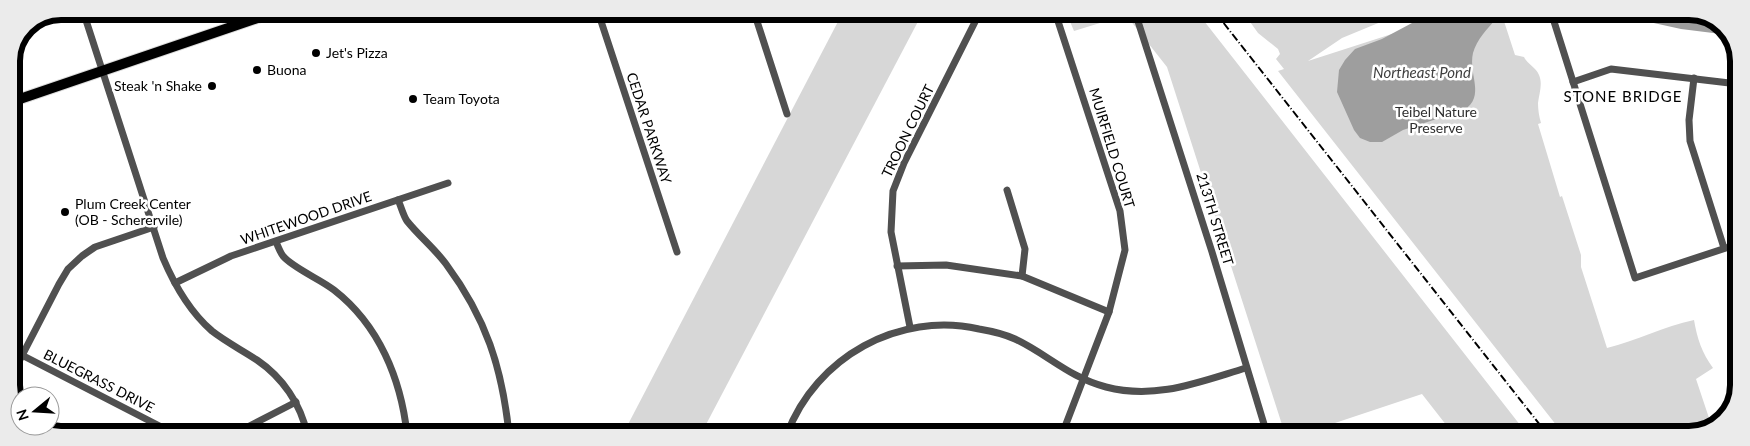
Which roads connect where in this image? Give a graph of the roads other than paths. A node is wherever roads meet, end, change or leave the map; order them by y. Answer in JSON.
{"nodes":[{"id":1,"x":86,"y":20,"type":"edge"},
{"id":2,"x":252,"y":20,"type":"edge"},
{"id":3,"x":601,"y":20,"type":"edge"},
{"id":4,"x":757,"y":20,"type":"edge"},
{"id":5,"x":976,"y":20,"type":"edge"},
{"id":6,"x":1058,"y":20,"type":"edge"},
{"id":7,"x":1139,"y":20,"type":"edge"},
{"id":8,"x":1555,"y":20,"type":"edge"},
{"id":9,"x":103,"y":71,"type":"junction"},
{"id":10,"x":1694,"y":78,"type":"junction"},
{"id":11,"x":1574,"y":82,"type":"junction"},
{"id":12,"x":1730,"y":83,"type":"edge"},
{"id":13,"x":20,"y":99,"type":"edge"},
{"id":14,"x":787,"y":114,"type":"dead end"},
{"id":15,"x":448,"y":183,"type":"dead end"},
{"id":16,"x":1007,"y":190,"type":"dead end"},
{"id":17,"x":398,"y":200,"type":"junction"},
{"id":18,"x":154,"y":226,"type":"junction"},
{"id":19,"x":276,"y":242,"type":"junction"},
{"id":20,"x":1730,"y":246,"type":"edge"},
{"id":21,"x":1724,"y":248,"type":"junction"},
{"id":22,"x":677,"y":252,"type":"dead end"},
{"id":23,"x":897,"y":266,"type":"junction"},
{"id":24,"x":1022,"y":276,"type":"junction"},
{"id":25,"x":175,"y":283,"type":"junction"},
{"id":26,"x":1109,"y":312,"type":"junction"},
{"id":27,"x":910,"y":328,"type":"junction"},
{"id":28,"x":22,"y":355,"type":"junction"},
{"id":29,"x":20,"y":359,"type":"edge"},
{"id":30,"x":1246,"y":368,"type":"junction"},
{"id":31,"x":1082,"y":379,"type":"junction"},
{"id":32,"x":296,"y":402,"type":"junction"},
{"id":33,"x":160,"y":426,"type":"edge"},
{"id":34,"x":250,"y":426,"type":"edge"},
{"id":35,"x":304,"y":426,"type":"edge"},
{"id":36,"x":406,"y":426,"type":"edge"},
{"id":37,"x":508,"y":426,"type":"edge"},
{"id":38,"x":791,"y":426,"type":"edge"},
{"id":39,"x":1066,"y":426,"type":"edge"},
{"id":40,"x":1264,"y":426,"type":"edge"}],
"edges":[{"from":1,"to":9,"type":"street"},
{"from":2,"to":9,"type":"highway"},
{"from":3,"to":22,"type":"street","name":"CEDAR PARKWAY"},
{"from":4,"to":14,"type":"street"},
{"from":5,"to":23,"type":"street","name":"TROON COURT"},
{"from":6,"to":26,"type":"street","name":"MUIRFIELD COURT"},
{"from":7,"to":30,"type":"street","name":"213TH STREET"},
{"from":8,"to":11,"type":"street"},
{"from":9,"to":13,"type":"highway"},
{"from":9,"to":18,"type":"street"},
{"from":10,"to":11,"type":"street"},
{"from":10,"to":12,"type":"street"},
{"from":10,"to":21,"type":"street"},
{"from":11,"to":21,"type":"street"},
{"from":15,"to":17,"type":"street","name":"WHITEWOOD DRIVE"},
{"from":16,"to":24,"type":"street"},
{"from":17,"to":19,"type":"street","name":"WHITEWOOD DRIVE"},
{"from":17,"to":37,"type":"street"},
{"from":18,"to":25,"type":"street"},
{"from":18,"to":28,"type":"street"},
{"from":19,"to":25,"type":"street","name":"WHITEWOOD DRIVE"},
{"from":19,"to":36,"type":"street"},
{"from":20,"to":21,"type":"street"},
{"from":23,"to":24,"type":"street"},
{"from":23,"to":27,"type":"street","name":"TROON COURT"},
{"from":24,"to":26,"type":"street"},
{"from":25,"to":32,"type":"street"},
{"from":26,"to":31,"type":"street","name":"MUIRFIELD COURT"},
{"from":27,"to":31,"type":"street"},
{"from":27,"to":38,"type":"street"},
{"from":28,"to":29,"type":"street"},
{"from":28,"to":33,"type":"street","name":"BLUEGRASS DRIVE"},
{"from":30,"to":31,"type":"street"},
{"from":30,"to":40,"type":"street","name":"213TH STREET"},
{"from":31,"to":39,"type":"street","name":"MUIRFIELD COURT"},
{"from":32,"to":34,"type":"street"},
{"from":32,"to":35,"type":"street"}]}
